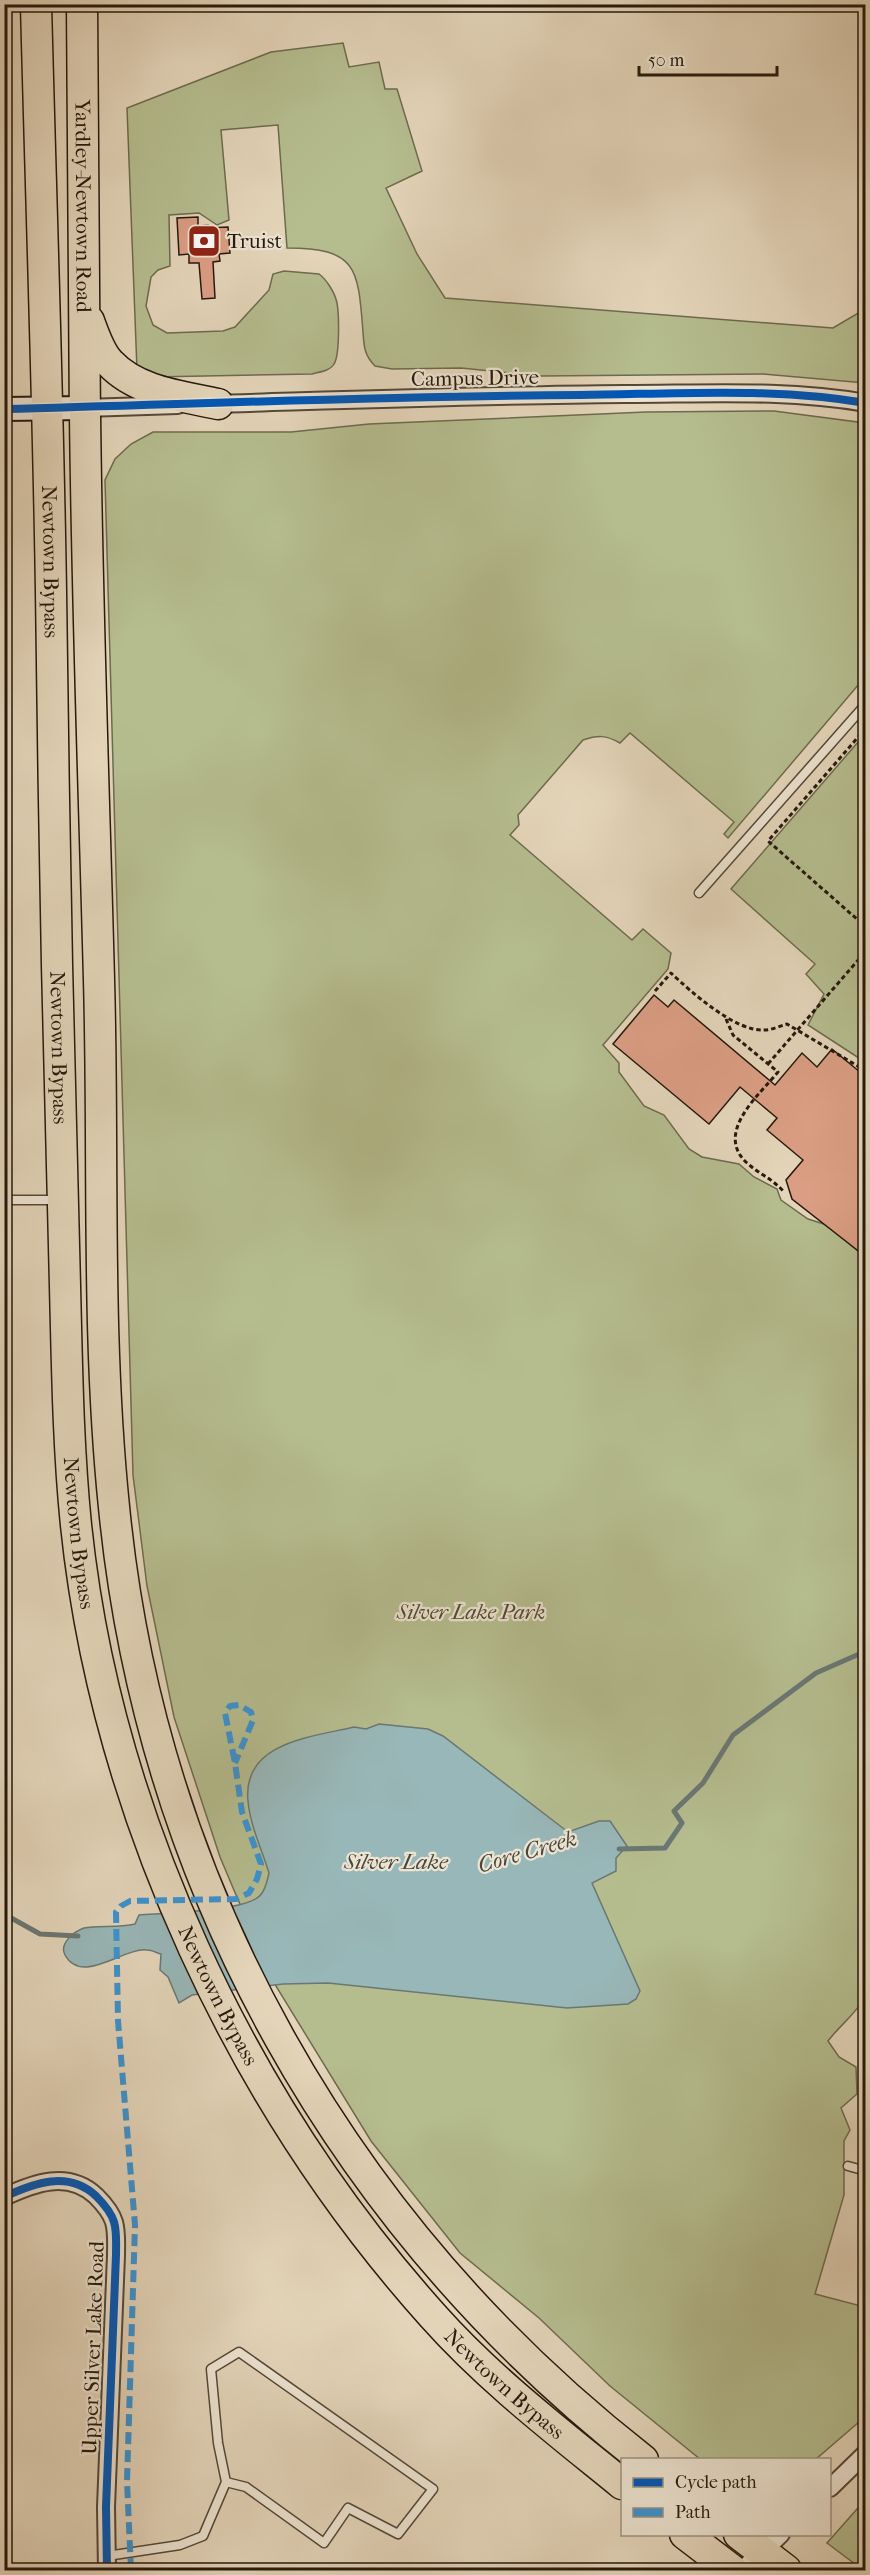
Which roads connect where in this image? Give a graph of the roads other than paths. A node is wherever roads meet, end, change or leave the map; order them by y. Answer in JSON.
{"nodes":[{"id":1,"x":36,"y":4,"type":"edge"},
{"id":2,"x":82,"y":4,"type":"edge"},
{"id":3,"x":85,"y":313,"type":"junction"},
{"id":4,"x":866,"y":403,"type":"edge"},
{"id":5,"x":219,"y":404,"type":"junction"},
{"id":6,"x":46,"y":408,"type":"junction"},
{"id":7,"x":85,"y":408,"type":"junction"},
{"id":8,"x":4,"y":409,"type":"edge"},
{"id":9,"x":866,"y":704,"type":"edge"},
{"id":10,"x":699,"y":893,"type":"dead end"},
{"id":11,"x":4,"y":1200,"type":"edge"},
{"id":12,"x":63,"y":1200,"type":"junction"},
{"id":13,"x":848,"y":2166,"type":"dead end"},
{"id":14,"x":866,"y":2171,"type":"edge"},
{"id":15,"x":4,"y":2197,"type":"edge"},
{"id":16,"x":866,"y":2453,"type":"edge"},
{"id":17,"x":641,"y":2458,"type":"edge"},
{"id":18,"x":226,"y":2482,"type":"junction"},
{"id":19,"x":621,"y":2483,"type":"edge"},
{"id":20,"x":831,"y":2487,"type":"edge"},
{"id":21,"x":686,"y":2536,"type":"edge"},
{"id":22,"x":740,"y":2536,"type":"edge"},
{"id":23,"x":763,"y":2553,"type":"edge"},
{"id":24,"x":107,"y":2563,"type":"edge"},
{"id":25,"x":732,"y":2571,"type":"edge"},
{"id":26,"x":786,"y":2571,"type":"edge"}],
"edges":[{"from":1,"to":6,"type":"highway","name":"Yardley-Newtown Road"},
{"from":2,"to":3,"type":"highway","name":"Yardley-Newtown Road"},
{"from":3,"to":5,"type":"highway"},
{"from":3,"to":7,"type":"highway","name":"Yardley-Newtown Road"},
{"from":4,"to":5,"type":"street","name":"Campus Drive"},
{"from":5,"to":7,"type":"street","name":"Campus Drive"},
{"from":6,"to":7,"type":"street"},
{"from":6,"to":8,"type":"street"},
{"from":6,"to":12,"type":"highway","name":"Newtown Bypass"},
{"from":7,"to":17,"type":"highway","name":"Newtown Bypass"},
{"from":9,"to":10,"type":"lane"},
{"from":11,"to":12,"type":"lane"},
{"from":12,"to":19,"type":"highway","name":"Newtown Bypass"},
{"from":13,"to":14,"type":"lane"},
{"from":15,"to":24,"type":"street","name":"Upper Silver Lake Road"},
{"from":16,"to":20,"type":"street"},
{"from":18,"to":18,"type":"lane"},
{"from":18,"to":24,"type":"lane"},
{"from":21,"to":25,"type":"highway"},
{"from":22,"to":23,"type":"highway"},
{"from":23,"to":26,"type":"highway"}]}
